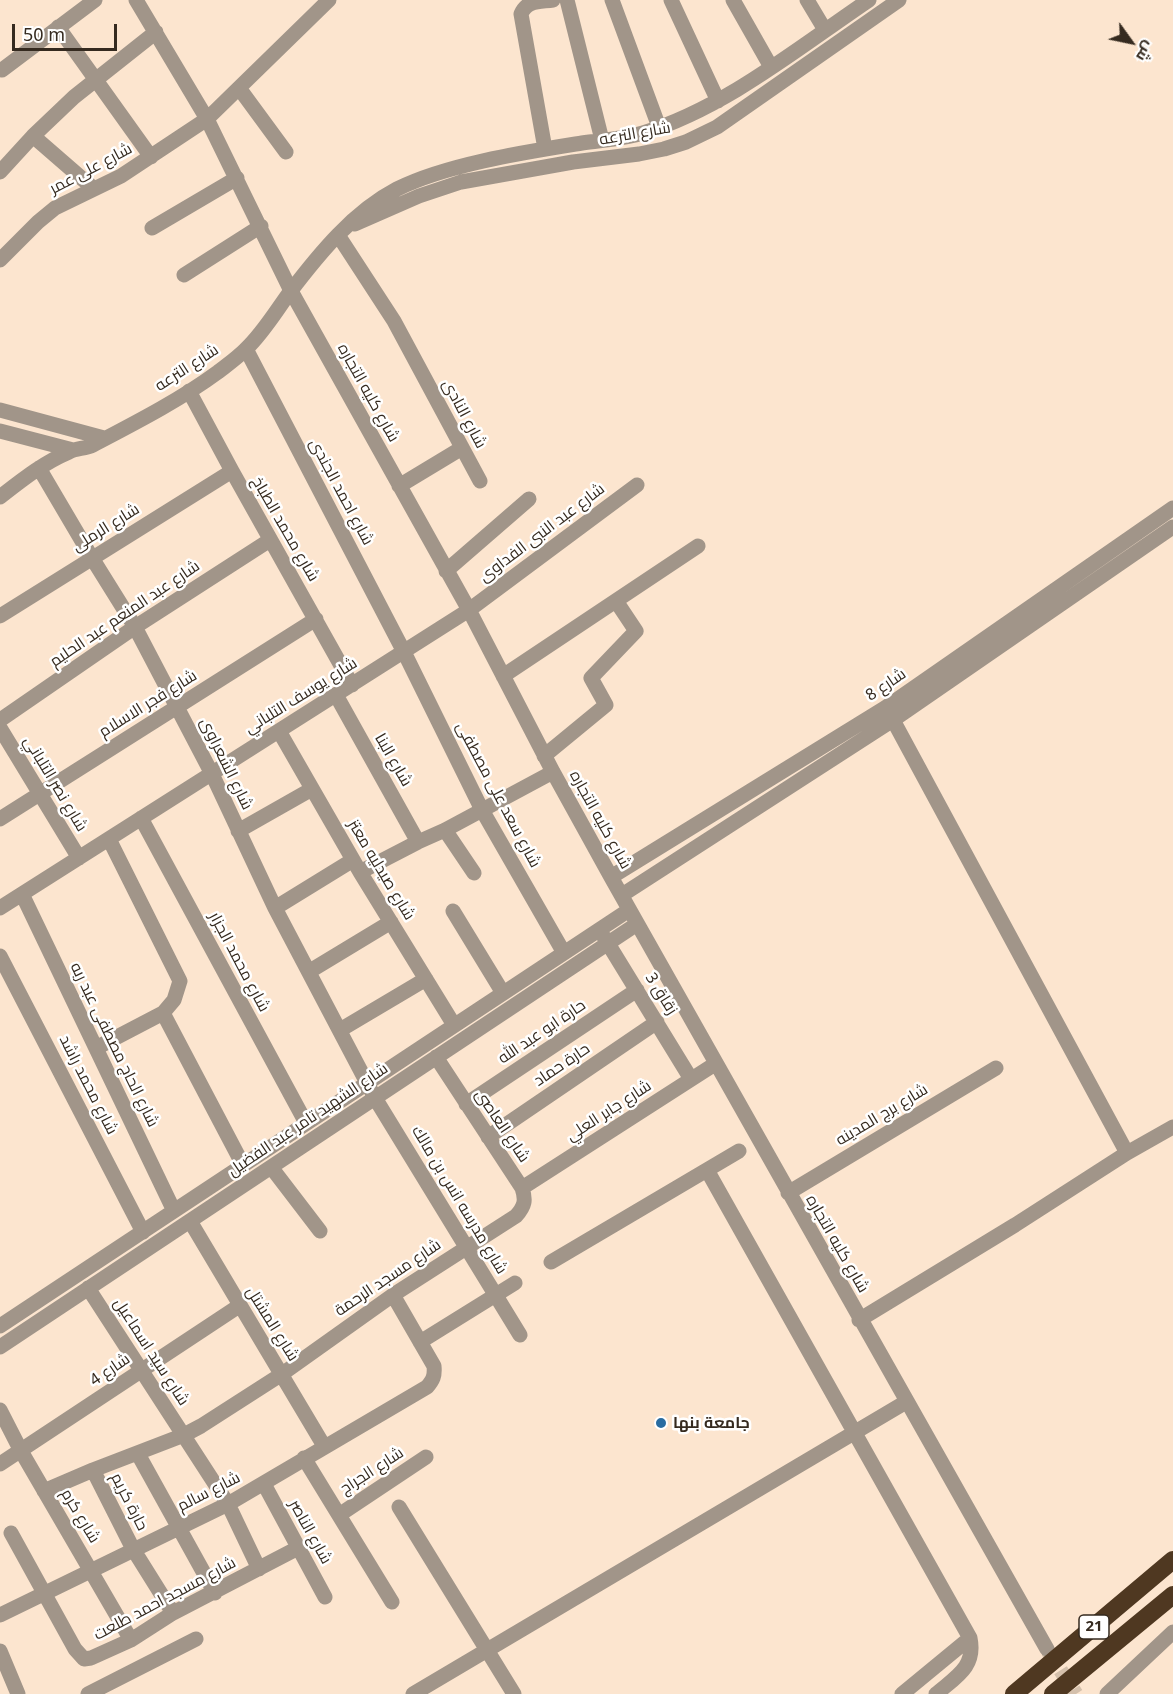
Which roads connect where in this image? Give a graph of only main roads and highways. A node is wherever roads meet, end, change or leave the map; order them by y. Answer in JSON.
{"nodes":[{"id":1,"x":1173,"y":1560,"type":"edge"},
{"id":2,"x":1173,"y":1595,"type":"edge"},
{"id":3,"x":1014,"y":1694,"type":"edge"},
{"id":4,"x":1053,"y":1694,"type":"edge"}],
"edges":[{"from":1,"to":3,"type":"highway","number":"21"},
{"from":2,"to":4,"type":"highway","number":"21"}]}
